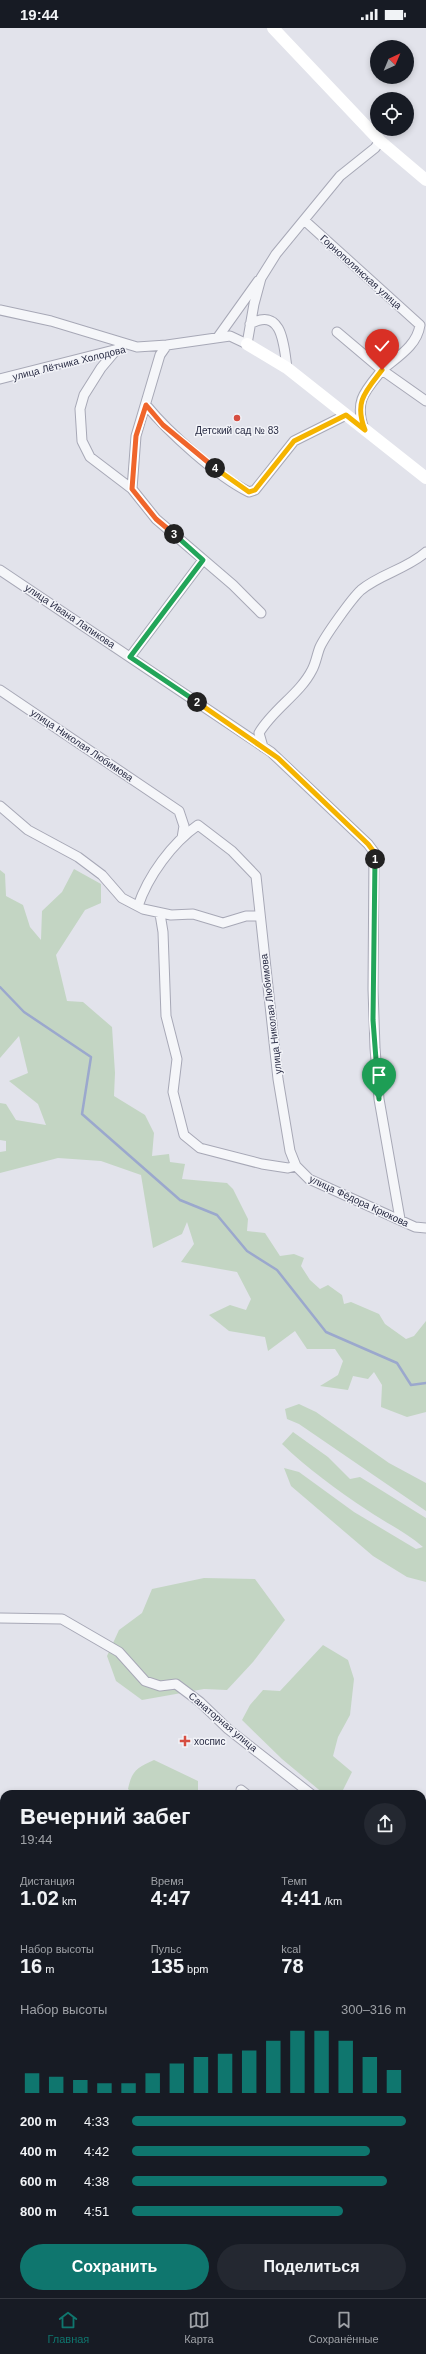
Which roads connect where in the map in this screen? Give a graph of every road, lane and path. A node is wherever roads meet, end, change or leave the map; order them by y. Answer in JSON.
{"nodes":[{"id":1,"x":273,"y":28,"type":"edge"},
{"id":2,"x":380,"y":140,"type":"junction"},
{"id":3,"x":426,"y":180,"type":"edge"},
{"id":4,"x":304,"y":220,"type":"junction"},
{"id":5,"x":261,"y":278,"type":"junction"},
{"id":6,"x":0,"y":310,"type":"edge"},
{"id":7,"x":250,"y":324,"type":"junction"},
{"id":8,"x":337,"y":332,"type":"dead end"},
{"id":9,"x":218,"y":337,"type":"junction"},
{"id":10,"x":247,"y":344,"type":"junction"},
{"id":11,"x":167,"y":345,"type":"junction"},
{"id":12,"x":137,"y":347,"type":"junction"},
{"id":13,"x":117,"y":349,"type":"junction"},
{"id":14,"x":287,"y":368,"type":"junction"},
{"id":15,"x":382,"y":370,"type":"junction"},
{"id":16,"x":0,"y":380,"type":"edge"},
{"id":17,"x":426,"y":401,"type":"edge"},
{"id":18,"x":146,"y":405,"type":"junction"},
{"id":19,"x":346,"y":415,"type":"junction"},
{"id":20,"x":365,"y":430,"type":"junction"},
{"id":21,"x":426,"y":478,"type":"edge"},
{"id":22,"x":132,"y":489,"type":"junction"},
{"id":23,"x":426,"y":552,"type":"edge"},
{"id":24,"x":203,"y":560,"type":"junction"},
{"id":25,"x":0,"y":570,"type":"edge"},
{"id":26,"x":261,"y":613,"type":"dead end"},
{"id":27,"x":130,"y":657,"type":"junction"},
{"id":28,"x":0,"y":690,"type":"edge"},
{"id":29,"x":263,"y":727,"type":"junction"},
{"id":30,"x":242,"y":733,"type":"junction"},
{"id":31,"x":263,"y":747,"type":"junction"},
{"id":32,"x":0,"y":806,"type":"edge"},
{"id":33,"x":182,"y":839,"type":"junction"},
{"id":34,"x":138,"y":906,"type":"junction"},
{"id":35,"x":160,"y":914,"type":"junction"},
{"id":36,"x":259,"y":916,"type":"junction"},
{"id":37,"x":290,"y":1152,"type":"joint"},
{"id":38,"x":296,"y":1166,"type":"junction"},
{"id":39,"x":400,"y":1219,"type":"junction"},
{"id":40,"x":426,"y":1228,"type":"edge"},
{"id":41,"x":0,"y":1618,"type":"edge"},
{"id":42,"x":306,"y":1790,"type":"edge"}],
"edges":[{"from":1,"to":2,"type":"street"},
{"from":2,"to":3,"type":"street"},
{"from":2,"to":4,"type":"street"},
{"from":4,"to":5,"type":"street"},
{"from":4,"to":15,"type":"street","name":"Горнополянская улица"},
{"from":5,"to":7,"type":"street"},
{"from":5,"to":9,"type":"street"},
{"from":6,"to":12,"type":"street"},
{"from":7,"to":10,"type":"street"},
{"from":7,"to":14,"type":"street"},
{"from":8,"to":15,"type":"street"},
{"from":9,"to":10,"type":"street","name":"улица Лётчика Холодова"},
{"from":9,"to":11,"type":"street","name":"улица Лётчика Холодова"},
{"from":10,"to":14,"type":"street"},
{"from":11,"to":12,"type":"street","name":"улица Лётчика Холодова"},
{"from":11,"to":18,"type":"street"},
{"from":12,"to":13,"type":"street","name":"улица Лётчика Холодова"},
{"from":13,"to":16,"type":"street","name":"улица Лётчика Холодова"},
{"from":13,"to":22,"type":"street"},
{"from":14,"to":19,"type":"street"},
{"from":15,"to":17,"type":"street"},
{"from":15,"to":20,"type":"street"},
{"from":18,"to":19,"type":"street"},
{"from":18,"to":22,"type":"street"},
{"from":19,"to":20,"type":"street"},
{"from":20,"to":21,"type":"street"},
{"from":22,"to":24,"type":"street"},
{"from":23,"to":29,"type":"street"},
{"from":24,"to":26,"type":"street"},
{"from":24,"to":27,"type":"street"},
{"from":25,"to":27,"type":"street","name":"улица Ивана Лапикова"},
{"from":27,"to":30,"type":"street","name":"улица Ивана Лапикова"},
{"from":28,"to":33,"type":"street","name":"улица Николая Любимова"},
{"from":29,"to":30,"type":"street"},
{"from":29,"to":31,"type":"street"},
{"from":30,"to":31,"type":"street","name":"улица Ивана Лапикова"},
{"from":31,"to":39,"type":"street","name":"улица Ивана Лапикова"},
{"from":32,"to":34,"type":"street"},
{"from":33,"to":34,"type":"street"},
{"from":33,"to":36,"type":"street","name":"улица Николая Любимова"},
{"from":34,"to":35,"type":"street"},
{"from":35,"to":36,"type":"street"},
{"from":35,"to":38,"type":"street"},
{"from":36,"to":37,"type":"street","name":"улица Николая Любимова"},
{"from":37,"to":38,"type":"street","name":"улица Фёдора Крюкова"},
{"from":38,"to":39,"type":"street","name":"улица Фёдора Крюкова"},
{"from":39,"to":40,"type":"street","name":"улица Фёдора Крюкова"},
{"from":41,"to":42,"type":"street","name":"Санаторная улица"}]}
